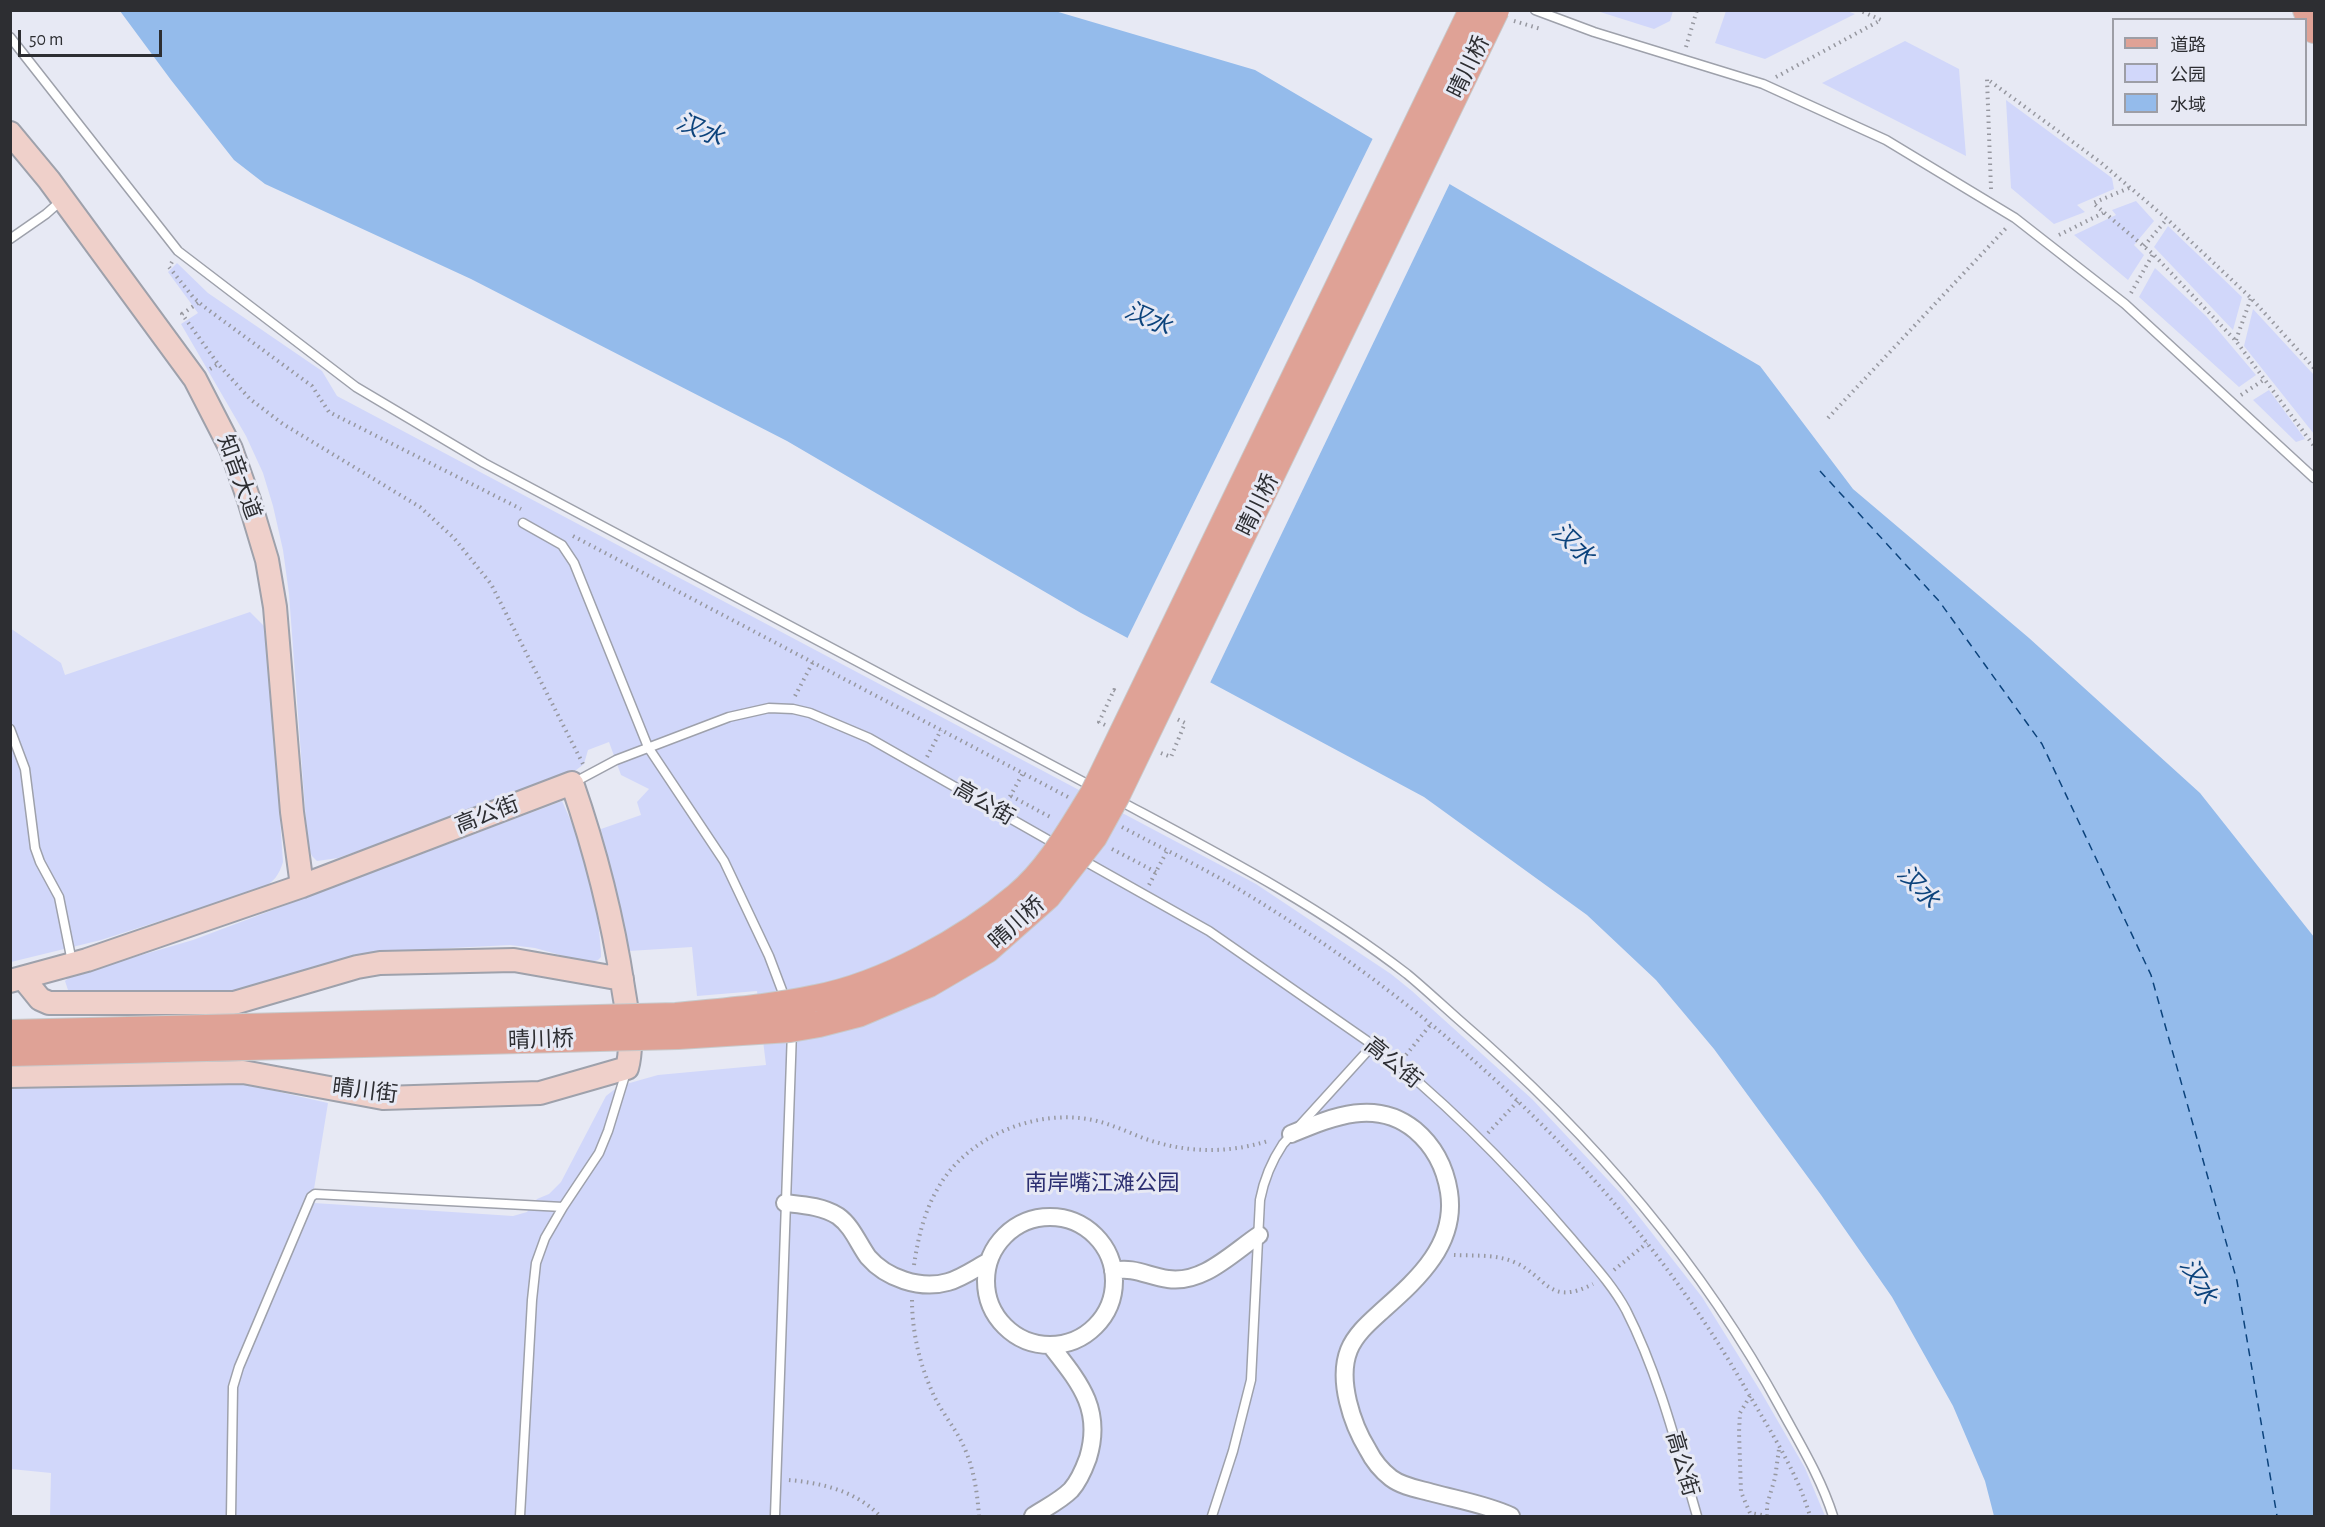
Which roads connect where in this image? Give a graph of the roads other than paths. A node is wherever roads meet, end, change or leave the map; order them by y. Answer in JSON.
{"nodes":[{"id":1,"x":1472,"y":10,"type":"edge"},
{"id":2,"x":1496,"y":10,"type":"edge"},
{"id":3,"x":1535,"y":10,"type":"edge"},
{"id":4,"x":2306,"y":10,"type":"edge"},
{"id":5,"x":2314,"y":30,"type":"edge"},
{"id":6,"x":10,"y":37,"type":"edge"},
{"id":7,"x":10,"y":133,"type":"edge"},
{"id":8,"x":63,"y":198,"type":"junction"},
{"id":9,"x":10,"y":239,"type":"edge"},
{"id":10,"x":2314,"y":478,"type":"edge"},
{"id":11,"x":523,"y":523,"type":"dead end"},
{"id":12,"x":10,"y":729,"type":"edge"},
{"id":13,"x":648,"y":747,"type":"junction"},
{"id":14,"x":580,"y":779,"type":"junction"},
{"id":15,"x":1101,"y":791,"type":"dead end"},
{"id":16,"x":1112,"y":797,"type":"dead end"},
{"id":17,"x":302,"y":886,"type":"junction"},
{"id":18,"x":72,"y":964,"type":"junction"},
{"id":19,"x":17,"y":979,"type":"edge"},
{"id":20,"x":622,"y":979,"type":"junction"},
{"id":21,"x":790,"y":1014,"type":"dead end"},
{"id":22,"x":791,"y":1024,"type":"dead end"},
{"id":23,"x":10,"y":1033,"type":"edge"},
{"id":24,"x":1373,"y":1045,"type":"junction"},
{"id":25,"x":10,"y":1053,"type":"edge"},
{"id":26,"x":627,"y":1068,"type":"junction"},
{"id":27,"x":10,"y":1076,"type":"edge"},
{"id":28,"x":1292,"y":1134,"type":"junction"},
{"id":29,"x":785,"y":1203,"type":"junction"},
{"id":30,"x":563,"y":1207,"type":"junction"},
{"id":31,"x":1259,"y":1235,"type":"junction"},
{"id":32,"x":989,"y":1261,"type":"junction"},
{"id":33,"x":1113,"y":1271,"type":"junction"},
{"id":34,"x":1051,"y":1346,"type":"junction"},
{"id":35,"x":1481,"y":1511,"type":"edge"},
{"id":36,"x":231,"y":1516,"type":"edge"},
{"id":37,"x":520,"y":1516,"type":"edge"},
{"id":38,"x":776,"y":1516,"type":"edge"},
{"id":39,"x":1033,"y":1516,"type":"edge"},
{"id":40,"x":1212,"y":1516,"type":"edge"},
{"id":41,"x":1511,"y":1516,"type":"edge"},
{"id":42,"x":1697,"y":1516,"type":"edge"},
{"id":43,"x":1833,"y":1516,"type":"edge"}],
"edges":[{"from":1,"to":23,"type":"main road","name":"晴川桥","bridge":true},
{"from":2,"to":25,"type":"main road","name":"晴川桥","bridge":true},
{"from":3,"to":10,"type":"lane"},
{"from":4,"to":5,"type":"main road"},
{"from":6,"to":15,"type":"lane"},
{"from":7,"to":8,"type":"street","name":"知音大道"},
{"from":8,"to":9,"type":"lane"},
{"from":8,"to":17,"type":"street","name":"知音大道"},
{"from":11,"to":13,"type":"lane"},
{"from":12,"to":18,"type":"lane"},
{"from":13,"to":14,"type":"lane","name":"高公街"},
{"from":13,"to":21,"type":"lane"},
{"from":13,"to":24,"type":"lane","name":"高公街"},
{"from":14,"to":17,"type":"street","name":"高公街"},
{"from":14,"to":20,"type":"street"},
{"from":16,"to":43,"type":"lane"},
{"from":17,"to":18,"type":"street","name":"高公街"},
{"from":18,"to":19,"type":"street","name":"高公街"},
{"from":19,"to":20,"type":"street"},
{"from":20,"to":26,"type":"street"},
{"from":22,"to":29,"type":"lane"},
{"from":24,"to":28,"type":"lane"},
{"from":24,"to":42,"type":"lane","name":"高公街"},
{"from":26,"to":27,"type":"street","name":"晴川街"},
{"from":26,"to":30,"type":"lane"},
{"from":28,"to":31,"type":"lane"},
{"from":28,"to":35,"type":"street"},
{"from":29,"to":32,"type":"street"},
{"from":29,"to":38,"type":"lane"},
{"from":30,"to":36,"type":"lane"},
{"from":30,"to":37,"type":"lane"},
{"from":31,"to":33,"type":"street"},
{"from":31,"to":40,"type":"lane"},
{"from":32,"to":33,"type":"street"},
{"from":32,"to":34,"type":"street"},
{"from":33,"to":34,"type":"street"},
{"from":34,"to":39,"type":"street"},
{"from":35,"to":41,"type":"street"}]}
